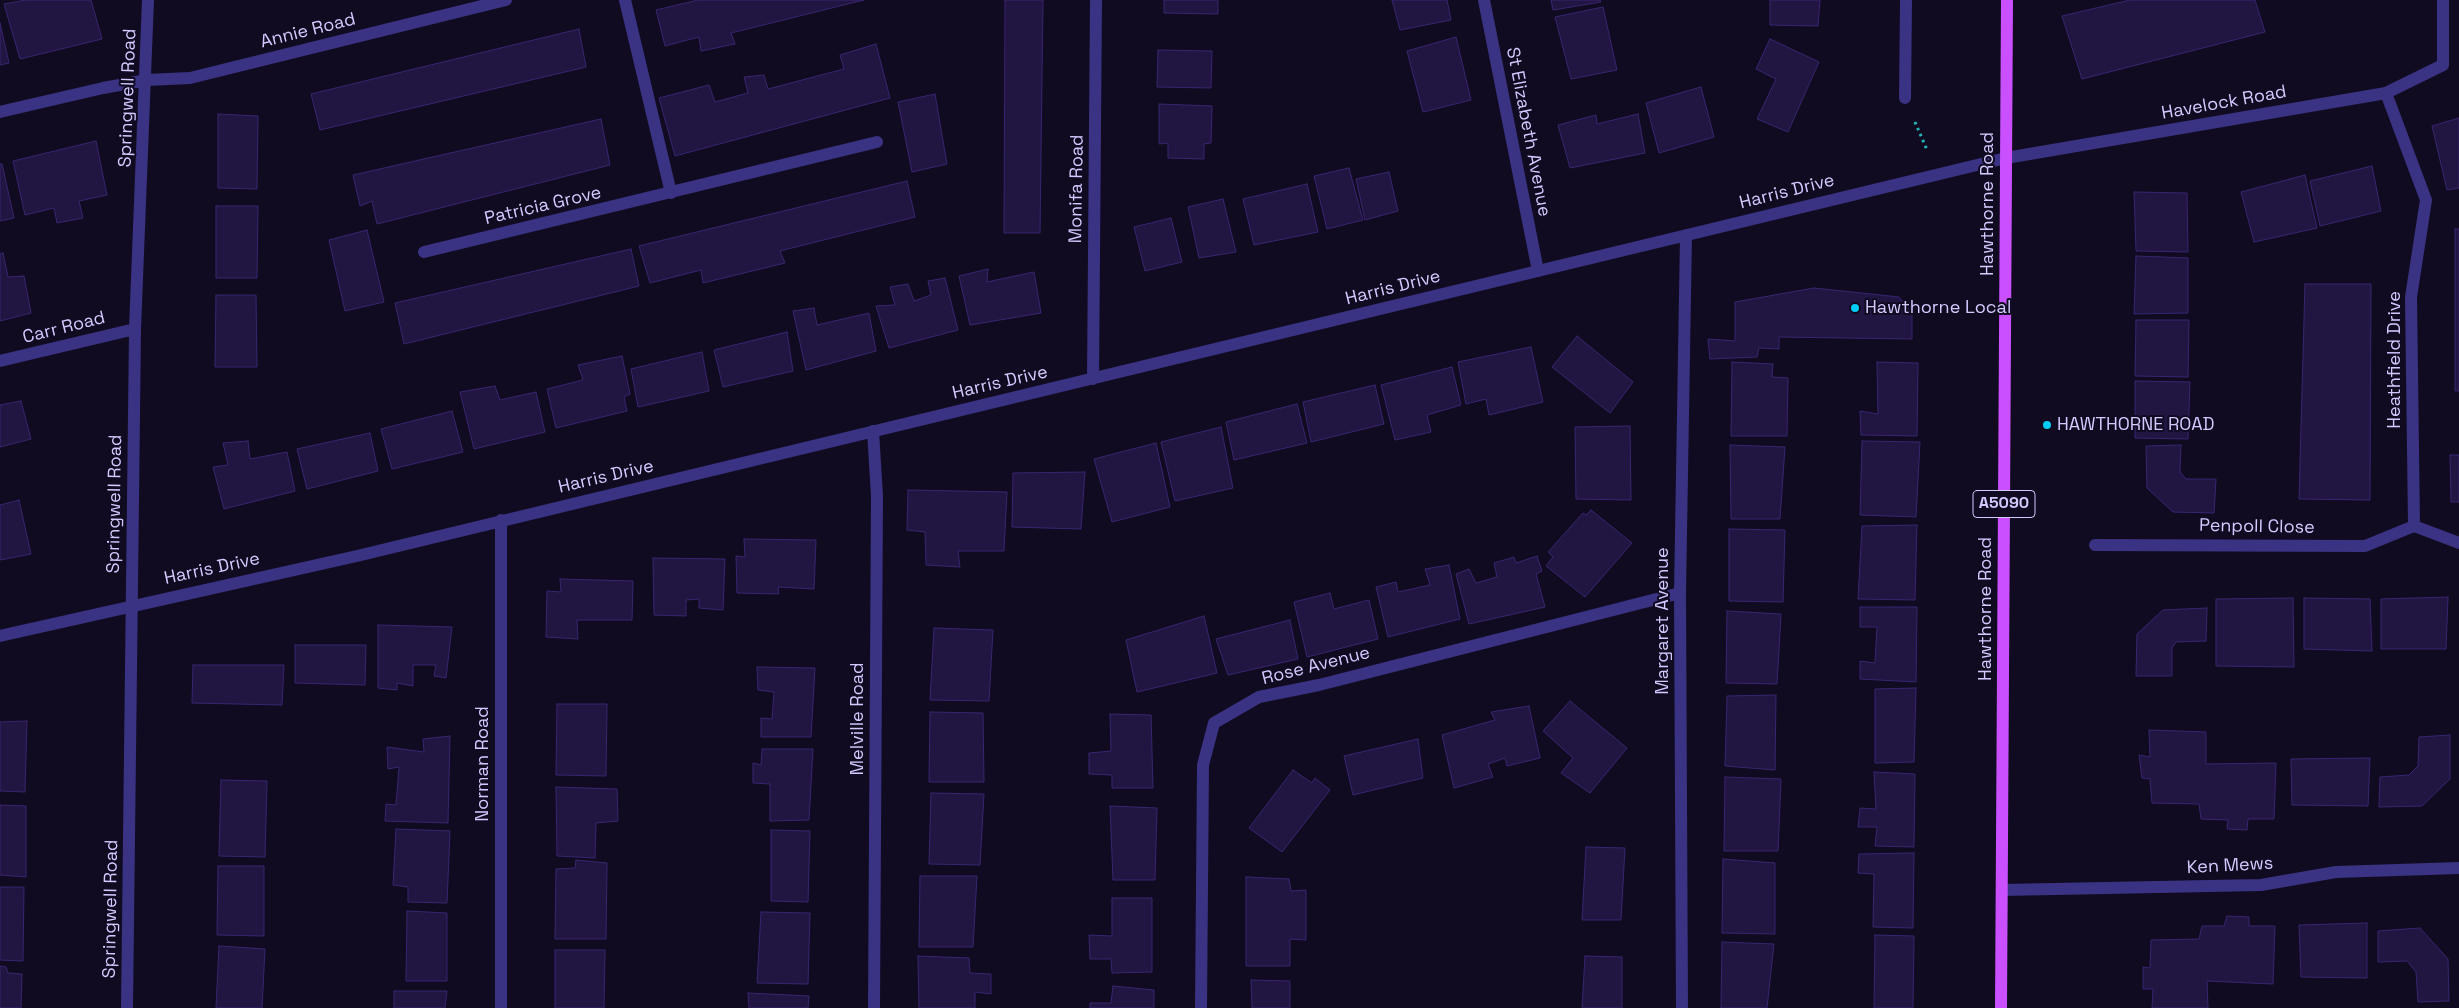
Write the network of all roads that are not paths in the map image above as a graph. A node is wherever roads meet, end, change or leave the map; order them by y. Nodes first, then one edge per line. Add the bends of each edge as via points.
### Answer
1 (148, 0) edge
2 (506, 0) edge
3 (625, 0) edge
4 (1096, 0) edge
5 (1484, 0) edge
6 (1906, 0) edge
7 (2007, 0) edge
8 (2443, 0) edge
9 (147, 80) junction
10 (2386, 94) junction
11 (1905, 98) road end
12 (0, 112) edge
13 (877, 142) dead end
14 (2006, 158) junction
15 (671, 193) junction
16 (1686, 235) junction
17 (424, 252) dead end
18 (1538, 271) junction
19 (135, 329) junction
20 (0, 362) edge
21 (1093, 379) junction
22 (873, 431) junction
23 (501, 520) junction
24 (2414, 526) junction
25 (2459, 543) edge
26 (2095, 545) dead end
27 (1680, 593) junction
28 (132, 604) junction
29 (0, 636) edge
30 (2459, 868) edge
31 (2002, 890) junction
32 (127, 1008) edge
33 (501, 1008) edge
34 (874, 1008) edge
35 (1201, 1008) edge
36 (1682, 1008) edge
37 (2001, 1008) edge

1 - 9 street, Springwell Road
2 - 9 street, Annie Road via 190,78
3 - 15 street
4 - 21 street, Monifa Road
5 - 18 street, St Elizabeth Avenue
6 - 11 street
7 - 14 main road, Hawthorne Road / A5090
8 - 10 street, Havelock Road via 2443,65
9 - 12 street, Annie Road
9 - 19 street, Springwell Road
10 - 14 street, Havelock Road
10 - 24 street, Heathfield Drive via 2426,200 2411,297
13 - 15 street, Patricia Grove
14 - 16 street, Harris Drive
14 - 31 main road, Hawthorne Road / A5090
15 - 17 street, Patricia Grove
16 - 18 street, Harris Drive
16 - 27 street, Margaret Avenue
18 - 21 street, Harris Drive
19 - 20 street, Carr Road
19 - 28 street, Springwell Road
21 - 22 street, Harris Drive
22 - 23 street, Harris Drive
22 - 34 street, Melville Road via 877,496
23 - 28 street, Harris Drive via 357,556
23 - 33 street, Norman Road
24 - 25 street
24 - 26 street, Penpoll Close via 2365,546
27 - 35 street, Rose Avenue via 1259,697 1214,723 1203,765
27 - 36 street, Margaret Avenue
28 - 29 street, Harris Drive
28 - 32 street, Springwell Road
30 - 31 street, Ken Mews via 2336,872 2260,885
31 - 37 main road, Hawthorne Road / A5090

